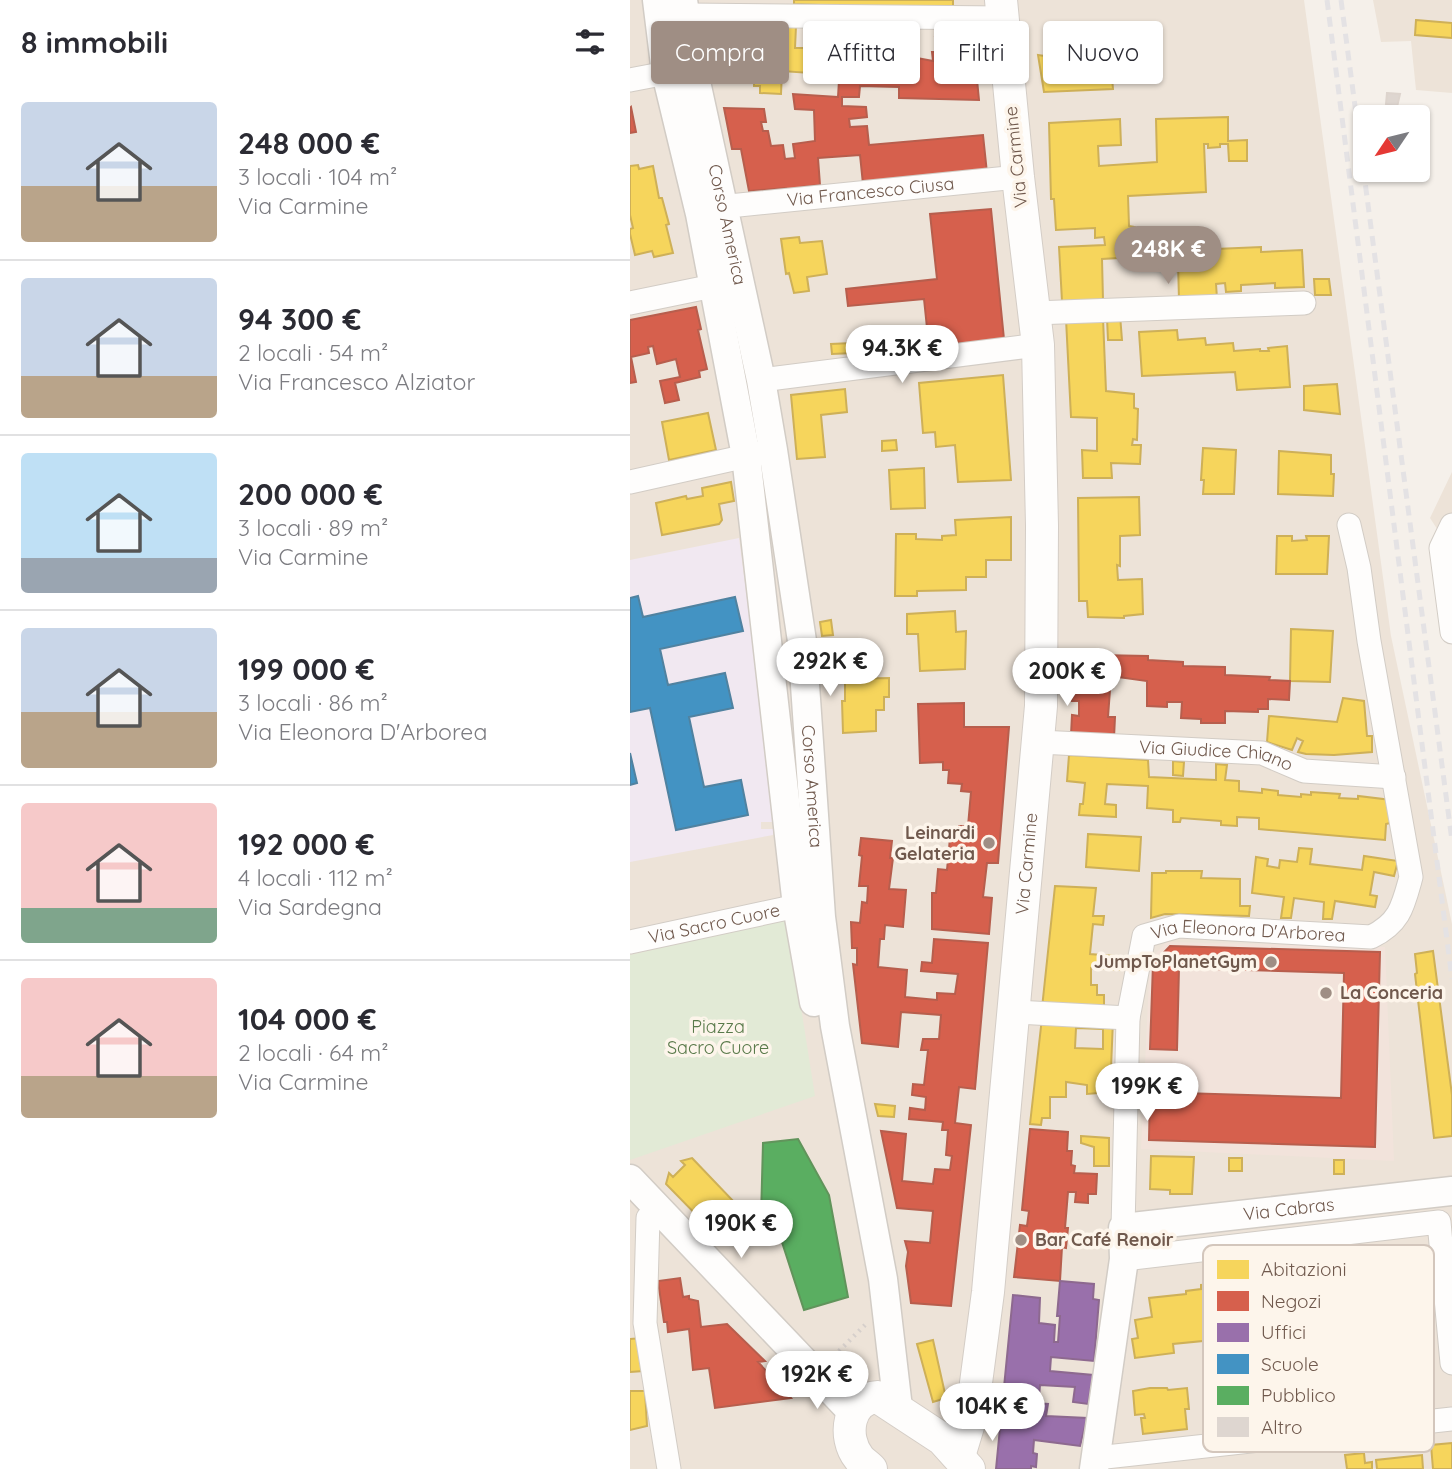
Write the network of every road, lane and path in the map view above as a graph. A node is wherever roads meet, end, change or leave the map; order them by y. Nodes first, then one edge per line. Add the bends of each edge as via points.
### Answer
1 (657, 0) edge
2 (684, 7) edge
3 (1002, 9) edge
4 (660, 21) edge
5 (651, 76) edge
6 (630, 80) edge
7 (669, 84) edge
8 (696, 84) edge
9 (1018, 177) junction
10 (712, 210) junction
11 (713, 286) junction
12 (630, 303) edge
13 (1304, 303) dead end
14 (1034, 313) junction
15 (1038, 345) junction
16 (761, 380) junction
17 (760, 453) junction
18 (630, 482) edge
19 (1349, 525) dead end
20 (1452, 525) edge
21 (1452, 632) edge
22 (1039, 742) junction
23 (1394, 777) junction
24 (797, 905) junction
25 (630, 942) edge
26 (1015, 1012) junction
27 (1128, 1018) junction
28 (630, 1179) edge
29 (1440, 1192) edge
30 (659, 1209) junction
31 (1123, 1228) junction
32 (1243, 1245) edge
33 (1203, 1250) edge
34 (1124, 1259) junction
35 (638, 1324) edge
36 (1452, 1363) edge
37 (873, 1405) junction
38 (1452, 1419) edge
39 (1434, 1421) edge
40 (1203, 1450) edge
41 (957, 1454) edge
42 (1096, 1464) edge
43 (862, 1465) edge
44 (669, 1469) edge

1 - 4 street, Corso America
2 - 3 street
3 - 9 main road, Via Carmine
5 - 6 street
7 - 10 street, Corso America
8 - 10 street, Corso America
9 - 10 street, Via Francesco Ciusa
9 - 14 main road, Via Carmine
10 - 11 street, Corso America
10 - 16 street, Corso America
11 - 12 street
11 - 17 street, Corso America
13 - 14 street
14 - 15 main road, Via Carmine
15 - 16 street
15 - 22 main road, Via Carmine via 1042,526
16 - 17 street, Corso America
17 - 18 street
17 - 24 street, Corso America
17 - 37 street, Corso America via 802,641 821,917 835,1026 883,1279
19 - 23 street, Via Eleonora D'Arborea
20 - 21 street via 1441,548
22 - 23 street, Via Giudice Chiano via 1262,753 1304,771
22 - 26 main road, Via Carmine
23 - 27 street, Via Eleonora D'Arborea via 1411,877 1400,913 1388,928 1371,937 1179,926 1144,936
24 - 25 street, Via Sacro Cuore
24 - 37 street, Corso America via 878,1319 881,1348
26 - 27 street
26 - 41 main road, Via Carmine via 988,1292 972,1413 956,1431
27 - 31 street, Via Eleonora D'Arborea
28 - 30 street
29 - 31 street, Via Cabras
30 - 35 street via 648,1218
30 - 37 street via 816,1375
31 - 34 street, Via Eleonora D'Arborea
32 - 36 street via 1439,1222
33 - 34 street
34 - 42 street, Via Eleonora D'Arborea
35 - 44 street
37 - 41 main road
37 - 43 main road via 849,1422
38 - 39 street
40 - 42 street

